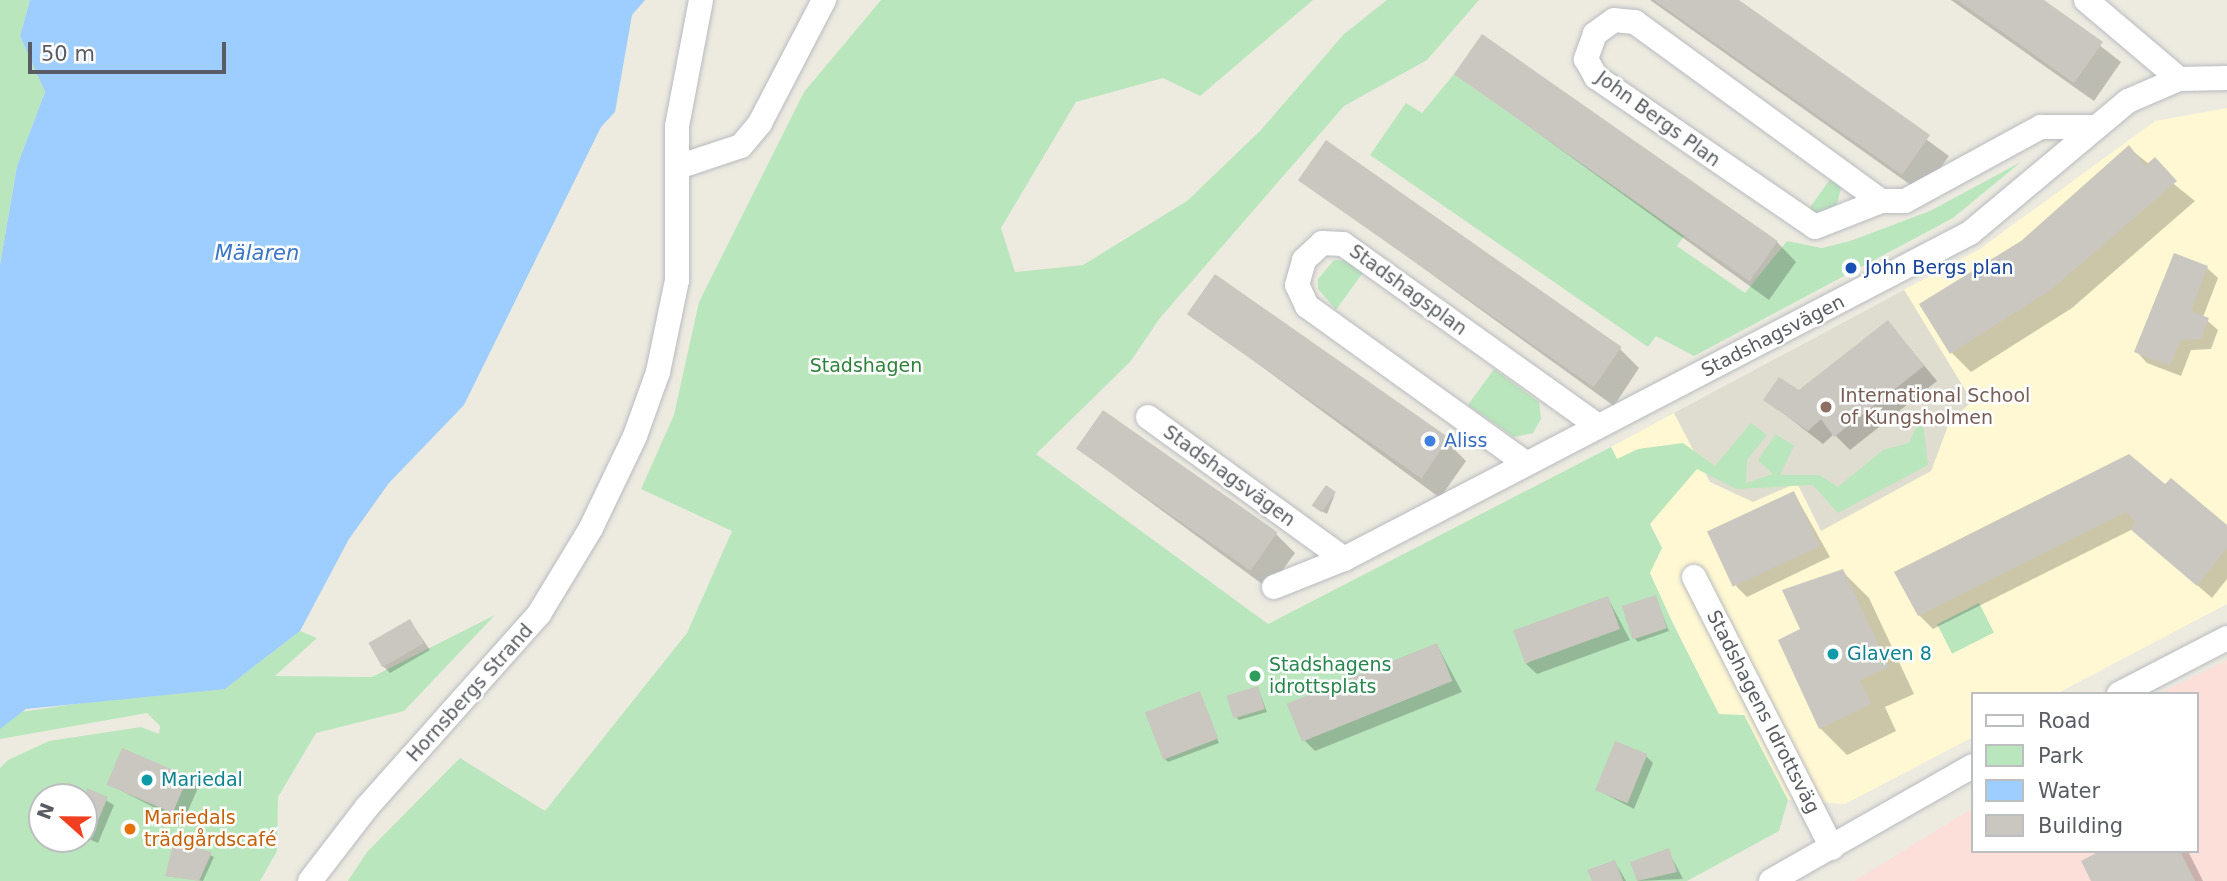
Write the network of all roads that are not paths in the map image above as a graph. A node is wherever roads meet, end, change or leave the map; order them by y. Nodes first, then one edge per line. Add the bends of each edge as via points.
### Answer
1 (701, 0) edge
2 (824, 0) edge
3 (2086, 0) edge
4 (2227, 78) edge
5 (2179, 79) junction
6 (2090, 127) junction
7 (678, 167) junction
8 (1881, 201) junction
9 (1148, 417) dead end
10 (1597, 425) junction
11 (1524, 462) junction
12 (1344, 559) junction
13 (1694, 577) dead end
14 (1274, 587) dead end
15 (2227, 638) edge
16 (2123, 692) edge
17 (1972, 767) edge
18 (1832, 848) junction
19 (310, 881) edge
20 (1771, 881) edge

1 - 7 street, Hornsbergs Strand via 679,106
2 - 7 street via 760,123 741,146
3 - 5 street
4 - 5 street
5 - 6 street, Stadshagsvägen via 2128,101
6 - 8 street, John Bergs Plan via 2041,127 1905,201
6 - 10 street, Stadshagsvägen via 1970,233
7 - 19 street, Hornsbergs Strand via 677,280 667,336 635,436 591,528 506,657 367,807
8 - 8 street, John Bergs Plan via 1635,22 1614,20 1595,34 1586,59 1596,77 1793,217 1815,228
9 - 12 street, Stadshagsvägen
10 - 11 street, Stadshagsvägen
10 - 11 street, Stadshagsplan via 1343,244 1322,243 1304,260 1297,285 1307,306
11 - 12 street, Stadshagsvägen
12 - 14 street, Stadshagsvägen
13 - 18 street, Stadshagens Idrottsväg
15 - 16 street
17 - 18 street
18 - 20 street

